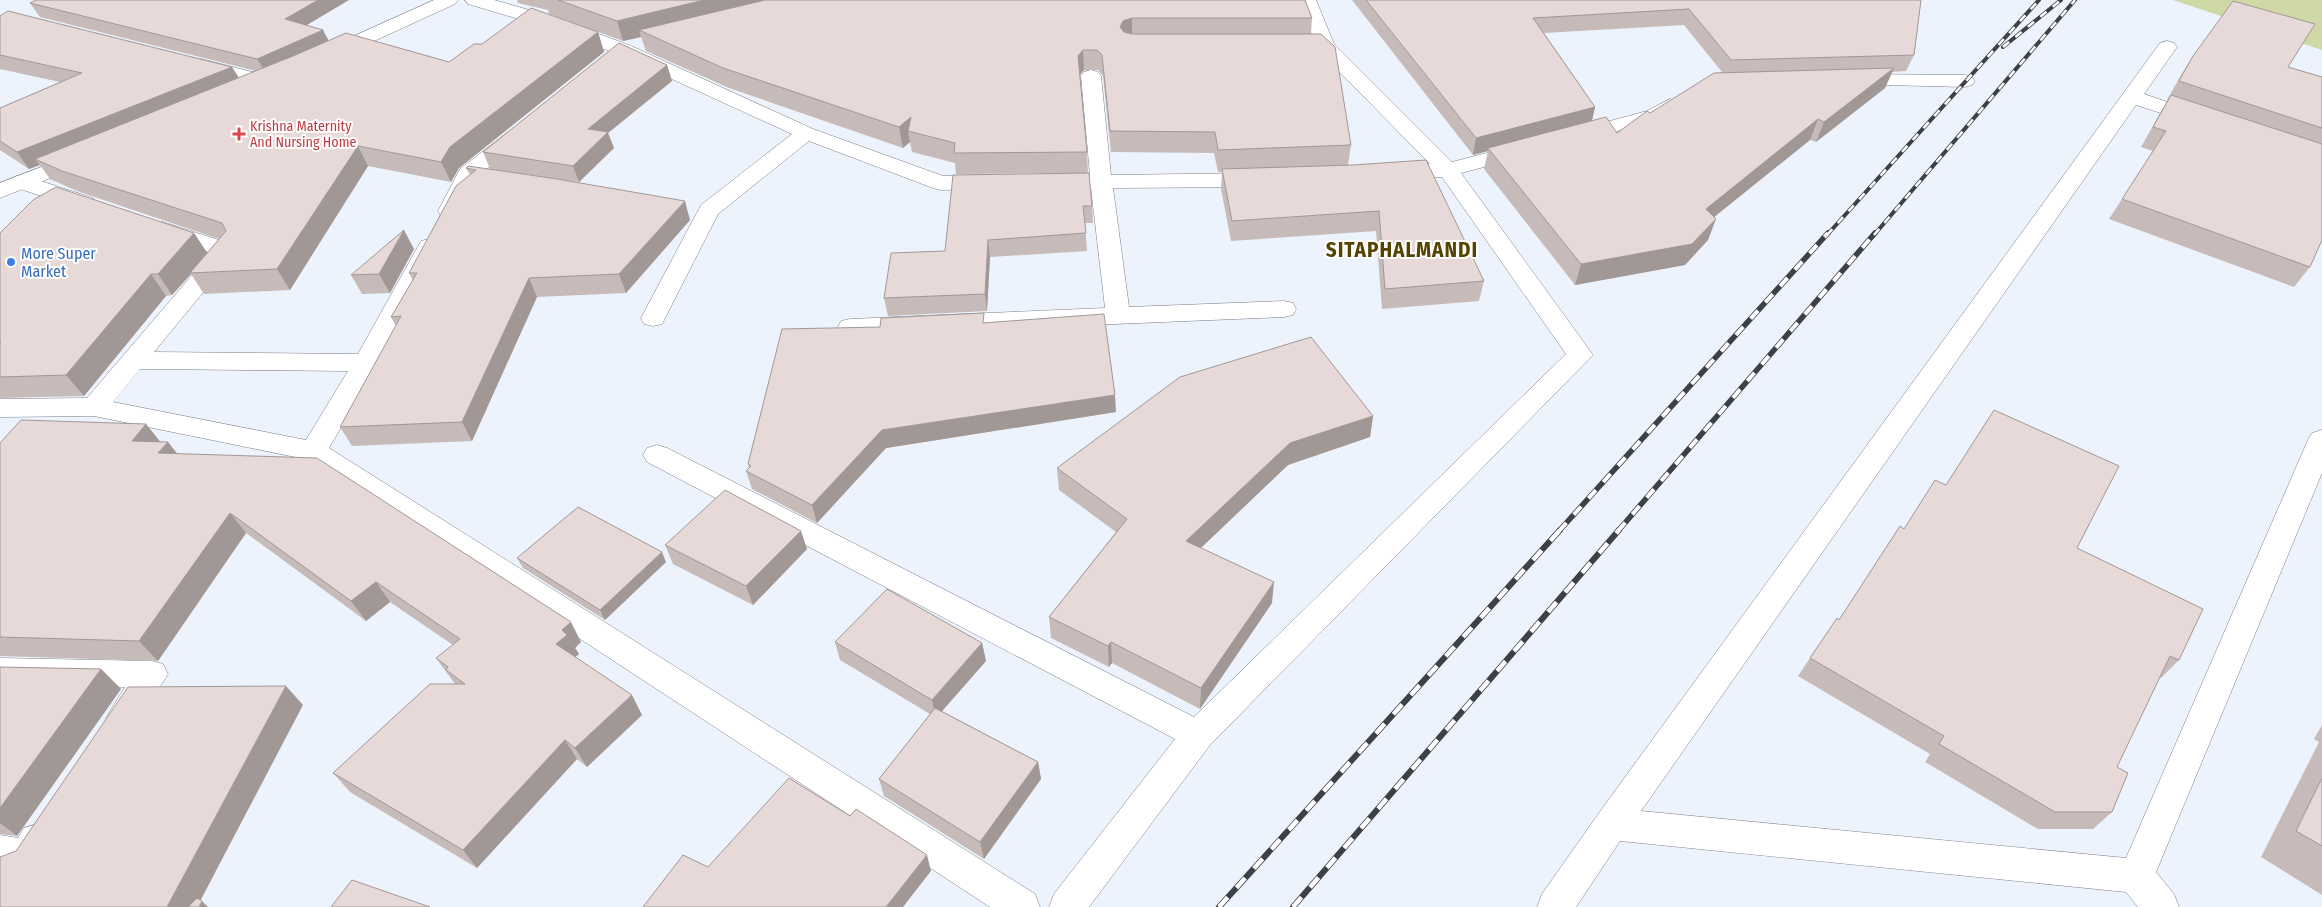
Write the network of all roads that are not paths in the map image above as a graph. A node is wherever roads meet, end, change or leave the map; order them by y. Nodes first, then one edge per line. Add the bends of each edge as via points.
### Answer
1 (449, 0) edge
2 (474, 0) edge
3 (1307, 0) edge
4 (650, 42) edge
5 (2167, 47) dead end
6 (614, 55) junction
7 (188, 62) edge
8 (314, 62) edge
9 (1091, 76) edge
10 (1833, 81) edge
11 (1965, 81) dead end
12 (238, 92) edge
13 (1687, 95) edge
14 (2132, 97) junction
15 (530, 124) edge
16 (2214, 125) edge
17 (806, 133) junction
18 (94, 152) edge
19 (1448, 170) junction
20 (468, 174) junction
21 (1372, 174) edge
22 (497, 178) edge
23 (1276, 179) edge
24 (1100, 181) junction
25 (22, 182) junction
26 (1006, 182) edge
27 (1035, 182) edge
28 (0, 191) edge
29 (106, 210) edge
30 (143, 222) edge
31 (1284, 309) dead end
32 (1118, 315) junction
33 (653, 318) dead end
34 (850, 327) edge
35 (135, 360) junction
36 (366, 363) junction
37 (94, 407) junction
38 (0, 408) edge
39 (2322, 440) edge
40 (313, 451) junction
41 (657, 455) dead end
42 (0, 671) edge
43 (1198, 735) junction
44 (103, 745) edge
45 (54, 816) edge
46 (1611, 824) junction
47 (0, 852) edge
48 (2136, 876) junction
49 (1022, 907) edge
50 (1067, 907) edge
51 (1555, 907) edge
52 (2161, 907) edge

1 - 8 street
2 - 6 street via 528,24
3 - 19 street via 1317,46
4 - 6 street
5 - 14 street
6 - 17 street
7 - 12 street via 272,78
9 - 24 street
10 - 11 street
13 - 19 street via 1654,115
14 - 16 street
14 - 46 street
15 - 20 street
17 - 26 street via 940,183
17 - 33 street via 700,209
18 - 25 street
19 - 21 street
19 - 43 street via 1580,355
20 - 22 street
20 - 36 street
23 - 24 street
24 - 27 street
24 - 32 street
25 - 28 street
25 - 29 street
30 - 35 street via 226,250
31 - 32 street
32 - 34 street
35 - 36 street
35 - 37 street
36 - 40 street
37 - 38 street
37 - 40 street
39 - 48 street
40 - 49 street
41 - 43 street
42 - 44 street via 152,674
43 - 50 street
45 - 47 street via 26,856
46 - 48 street
46 - 51 street
48 - 52 street

